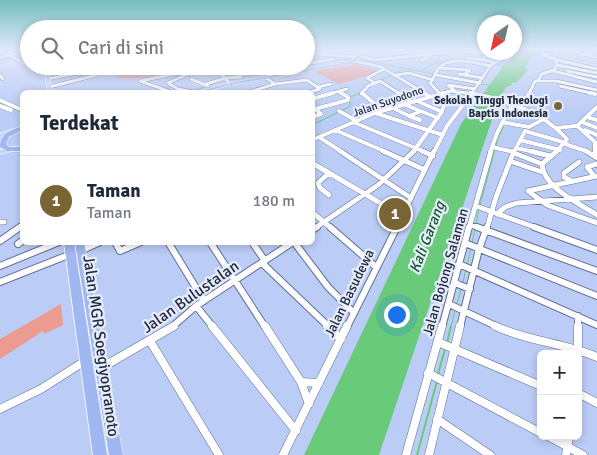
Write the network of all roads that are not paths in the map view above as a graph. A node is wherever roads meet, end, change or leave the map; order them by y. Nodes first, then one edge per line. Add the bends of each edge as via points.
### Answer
1 (381, 70) edge
2 (386, 70) edge
3 (442, 70) edge
4 (467, 70) edge
5 (470, 70) edge
6 (488, 70) edge
7 (548, 70) edge
8 (557, 70) edge
9 (567, 70) edge
10 (580, 70) edge
11 (437, 73) junction
12 (449, 73) dead end
13 (597, 73) edge
14 (395, 74) junction
15 (426, 74) dead end
16 (459, 74) dead end
17 (45, 75) edge
18 (47, 75) edge
19 (67, 75) edge
20 (97, 75) edge
21 (162, 75) edge
22 (183, 75) edge
23 (222, 75) edge
24 (239, 75) edge
25 (275, 75) edge
26 (419, 75) junction
27 (464, 75) junction
28 (541, 75) junction
29 (412, 76) dead end
30 (268, 77) junction
31 (243, 78) junction
32 (483, 78) junction
33 (48, 79) junction
34 (191, 79) dead end
35 (314, 79) dead end
36 (227, 80) junction
37 (309, 80) junction
38 (538, 80) junction
39 (596, 80) edge
40 (431, 81) junction
41 (559, 82) junction
42 (374, 83) junction
43 (480, 83) junction
44 (554, 83) junction
45 (276, 84) junction
46 (284, 84) junction
47 (331, 84) dead end
48 (209, 86) junction
49 (318, 87) junction
50 (291, 88) dead end
51 (590, 88) junction
52 (347, 89) dead end
53 (46, 90) edge
54 (50, 90) edge
55 (165, 90) edge
56 (178, 90) edge
57 (202, 90) edge
58 (256, 90) edge
59 (315, 90) edge
60 (455, 91) junction
61 (339, 92) junction
62 (474, 92) junction
63 (596, 92) edge
64 (440, 93) junction
65 (430, 96) junction
66 (424, 97) junction
67 (315, 98) edge
68 (0, 100) edge
69 (415, 100) junction
70 (594, 100) dead end
71 (410, 101) junction
72 (371, 102) junction
73 (432, 102) dead end
74 (365, 103) dead end
75 (403, 104) junction
76 (519, 105) junction
77 (0, 106) edge
78 (391, 107) junction
79 (597, 107) edge
80 (315, 108) edge
81 (315, 109) edge
82 (382, 110) junction
83 (20, 111) edge
84 (20, 111) edge
85 (339, 111) dead end
86 (420, 112) junction
87 (442, 112) junction
88 (375, 113) junction
89 (315, 116) edge
90 (410, 116) junction
91 (587, 117) junction
92 (438, 118) junction
93 (544, 119) junction
94 (420, 120) dead end
95 (597, 120) edge
96 (357, 121) junction
97 (582, 122) junction
98 (435, 123) junction
99 (504, 123) junction
100 (447, 126) junction
101 (575, 126) dead end
102 (557, 128) junction
103 (597, 128) edge
104 (20, 129) edge
105 (581, 129) junction
106 (335, 130) junction
107 (526, 130) junction
108 (14, 131) junction
109 (429, 131) junction
110 (443, 135) junction
111 (597, 135) edge
112 (0, 136) edge
113 (319, 137) junction
114 (315, 139) edge
115 (520, 140) junction
116 (565, 144) junction
117 (494, 147) junction
118 (20, 149) edge
119 (416, 150) junction
120 (560, 150) junction
121 (515, 151) junction
122 (0, 152) edge
123 (433, 156) junction
124 (550, 156) junction
125 (596, 156) edge
126 (510, 161) junction
127 (579, 162) dead end
128 (406, 163) junction
129 (542, 164) junction
130 (597, 164) edge
131 (315, 166) edge
132 (425, 170) junction
133 (542, 172) junction
134 (329, 173) junction
135 (596, 176) edge
136 (571, 181) junction
137 (385, 182) junction
138 (553, 186) junction
139 (329, 195) dead end
140 (365, 195) junction
141 (597, 197) edge
142 (412, 198) junction
143 (573, 200) junction
144 (540, 202) junction
145 (477, 207) junction
146 (394, 211) junction
147 (405, 211) junction
148 (494, 212) junction
149 (315, 214) edge
150 (597, 215) edge
151 (400, 220) junction
152 (324, 222) junction
153 (597, 223) edge
154 (472, 226) junction
155 (20, 227) edge
156 (315, 228) edge
157 (484, 230) junction
158 (0, 240) edge
159 (52, 245) edge
160 (88, 245) edge
161 (117, 245) edge
162 (134, 245) edge
163 (170, 245) edge
164 (212, 245) edge
165 (254, 245) edge
166 (288, 245) edge
167 (295, 245) edge
168 (472, 246) junction
169 (75, 248) edge
170 (597, 250) edge
171 (263, 262) junction
172 (0, 266) edge
173 (462, 266) junction
174 (376, 267) junction
175 (473, 270) junction
176 (597, 271) edge
177 (236, 280) junction
178 (0, 282) edge
179 (457, 284) junction
180 (469, 289) junction
181 (597, 296) edge
182 (200, 304) junction
183 (451, 305) junction
184 (463, 310) junction
185 (354, 313) junction
186 (578, 316) junction
187 (597, 326) edge
188 (341, 339) junction
189 (150, 341) junction
190 (441, 343) junction
191 (454, 350) junction
192 (574, 350) edge
193 (582, 352) edge
194 (597, 357) edge
195 (86, 361) junction
196 (100, 368) junction
197 (429, 374) junction
198 (302, 382) junction
199 (319, 383) junction
200 (445, 383) junction
201 (537, 384) edge
202 (582, 395) edge
203 (597, 403) edge
204 (309, 404) junction
205 (0, 409) edge
206 (437, 419) junction
207 (296, 431) junction
208 (537, 431) edge
209 (556, 440) edge
210 (567, 446) edge
211 (100, 455) edge
212 (116, 455) edge
213 (219, 455) edge
214 (283, 455) edge
215 (406, 455) edge
216 (429, 455) edge
217 (490, 455) edge
218 (583, 455) edge

1 - 42 street via 368,79
2 - 14 street
3 - 11 street
4 - 11 street
5 - 27 street
6 - 32 street, Jalan Basudewa
7 - 28 street
8 - 41 street via 561,76
9 - 39 street
10 - 13 street
11 - 12 street
11 - 40 street
11 - 43 street
14 - 26 street
14 - 65 street
15 - 26 street
16 - 27 street
17 - 53 main road
18 - 33 main road
19 - 33 street
20 - 54 street
21 - 55 street via 140,81
22 - 56 street via 168,83
23 - 36 street
24 - 31 street
25 - 30 highway
26 - 40 street
27 - 32 street
28 - 38 street, Jalan Bojong Salaman
28 - 44 street
29 - 40 street
30 - 31 highway
30 - 45 street
31 - 36 highway
32 - 43 street, Jalan Basudewa
33 - 54 main road
34 - 48 street
35 - 37 street
36 - 48 highway
37 - 46 street
37 - 49 street
38 - 44 street
38 - 76 street, Jalan Bojong Salaman via 533,82 526,101
39 - 51 street
40 - 64 street via 430,86
41 - 44 street
41 - 51 street
42 - 71 street via 380,81
42 - 72 street via 361,94
43 - 62 street, Jalan Basudewa
44 - 63 street
45 - 46 street
45 - 58 street
46 - 50 street
47 - 49 street
48 - 57 highway
49 - 59 street via 320,89
51 - 63 street
52 - 61 street
60 - 62 street, Jalan Suyodono
60 - 62 street via 448,85
60 - 64 street, Jalan Suyodono
61 - 67 street
61 - 80 street via 348,100
62 - 76 street, Jalan Suyodono
62 - 100 street, Jalan Basudewa
63 - 70 street
64 - 65 street, Jalan Suyodono
64 - 87 street via 445,101
65 - 66 street, Jalan Suyodono
66 - 69 street, Jalan Suyodono
66 - 73 street
68 - 83 street
69 - 71 street, Jalan Suyodono
69 - 87 street
71 - 75 street, Jalan Suyodono
72 - 74 street
72 - 82 street
75 - 78 street, Jalan Suyodono
75 - 86 street
76 - 93 street, Jalan Suyodono
76 - 99 street, Jalan Bojong Salaman via 511,107
77 - 84 street
78 - 82 street, Jalan Suyodono
78 - 90 street
79 - 91 street
81 - 89 street via 321,113
82 - 88 street, Jalan Suyodono
85 - 96 street
86 - 90 street
86 - 92 street
87 - 92 street
88 - 96 street, Jalan Suyodono
88 - 109 street
90 - 94 street
91 - 95 street
91 - 97 street
92 - 98 street
93 - 102 street, Jalan Suyodono
93 - 107 street
96 - 106 street, Jalan Suyodono
96 - 119 street
97 - 103 street
97 - 105 street via 577,126
98 - 100 street
98 - 109 street
99 - 107 street
99 - 117 street, Jalan Bojong Salaman
100 - 110 street, Jalan Basudewa
101 - 102 street
102 - 116 street via 566,137
104 - 108 highway
105 - 111 street
105 - 125 street via 596,144
106 - 113 street, Jalan Suyodono
106 - 128 street
107 - 115 street
107 - 116 street
108 - 112 main road
108 - 118 highway via 4,138 2,144
109 - 110 street
109 - 119 street
110 - 123 street, Jalan Basudewa
113 - 114 street, Jalan Suyodono
113 - 137 street
115 - 120 street
115 - 121 street
116 - 120 street
116 - 125 street
117 - 121 street
117 - 145 street, Jalan Bojong Salaman
118 - 122 main road
119 - 123 street
119 - 128 street
120 - 124 street
121 - 124 street
121 - 126 street
121 - 129 street
123 - 132 street, Jalan Basudewa
124 - 129 street
126 - 133 street
126 - 148 street via 494,201
127 - 136 street via 564,173 564,177
128 - 132 street
128 - 137 street
129 - 133 street
130 - 135 street via 587,167
131 - 134 street
132 - 142 street, Jalan Basudewa
133 - 138 street
134 - 139 street via 318,183
134 - 140 street
135 - 136 street
136 - 138 street
137 - 140 street
137 - 142 street
138 - 143 street
138 - 144 street via 528,190
140 - 146 street
140 - 152 street
141 - 143 street
142 - 147 street, Jalan Basudewa
143 - 144 street
143 - 150 street
144 - 148 street via 512,204
144 - 153 street
145 - 148 street
145 - 154 street, Jalan Bojong Salaman
146 - 147 street
146 - 151 street
147 - 151 street, Jalan Basudewa
148 - 157 street
148 - 170 street
149 - 152 street
151 - 174 street, Jalan Basudewa
152 - 156 street
152 - 174 street
154 - 157 street
154 - 168 street, Jalan Bojong Salaman
155 - 158 street
157 - 168 street
157 - 176 street
159 - 172 street
160 - 169 street
161 - 162 street via 120,251
163 - 182 street
164 - 177 street
165 - 171 street
166 - 171 street, Jalan Bulustalan
167 - 185 street via 328,287
168 - 173 street, Jalan Bojong Salaman
168 - 175 street
168 - 181 street
169 - 178 street
169 - 195 highway, Jalan MGR Soegiyopranoto
169 - 196 highway, Jalan MGR Soegiyopranoto
171 - 177 street, Jalan Bulustalan
171 - 188 street
173 - 175 street
173 - 179 street, Jalan Bojong Salaman
174 - 185 street, Jalan Basudewa
175 - 180 street
175 - 186 street
177 - 182 street, Jalan Bulustalan
177 - 198 street
179 - 180 street
179 - 183 street, Jalan Bojong Salaman
180 - 184 street
182 - 189 street, Jalan Bulustalan
182 - 207 street
183 - 184 street
183 - 190 street, Jalan Bojong Salaman
184 - 191 street
184 - 192 street via 517,335
185 - 188 street, Jalan Basudewa
186 - 187 street
186 - 192 street
188 - 199 street, Jalan Basudewa
189 - 196 street, Jalan Bulustalan
189 - 213 street
190 - 191 street
190 - 197 street, Jalan Bojong Salaman
191 - 200 street
191 - 201 street
193 - 194 street
195 - 205 street via 41,390
195 - 211 highway, Jalan MGR Soegiyopranoto
196 - 212 highway, Jalan MGR Soegiyopranoto
197 - 200 street
197 - 215 street, Jalan Bojong Salaman
198 - 199 street
198 - 204 street
199 - 204 street, Jalan Basudewa
200 - 206 street
200 - 208 street
202 - 203 street
204 - 207 street, Jalan Basudewa
206 - 216 street
206 - 217 street
207 - 214 street, Jalan Basudewa
209 - 210 street
210 - 218 street

